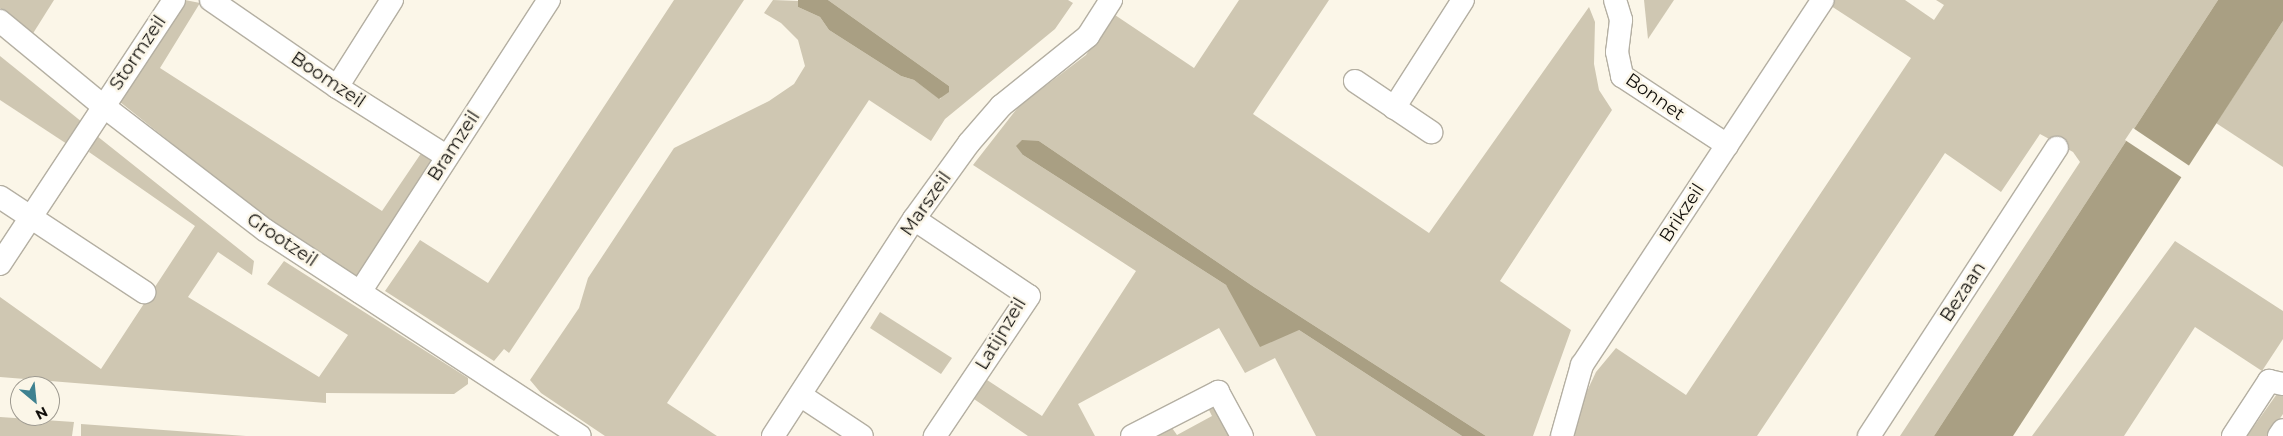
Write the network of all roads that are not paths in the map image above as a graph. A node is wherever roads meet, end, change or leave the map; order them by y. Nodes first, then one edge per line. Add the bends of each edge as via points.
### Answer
1 (174, 0) edge
2 (211, 0) edge
3 (392, 0) edge
4 (549, 0) edge
5 (1111, 0) edge
6 (1464, 0) edge
7 (1616, 0) edge
8 (1823, 0) edge
9 (0, 21) edge
10 (1355, 81) dead end
11 (336, 87) junction
12 (102, 105) junction
13 (1394, 108) junction
14 (1431, 132) dead end
15 (1726, 145) junction
16 (2057, 148) dead end
17 (446, 156) junction
18 (0, 197) edge
19 (32, 218) junction
20 (914, 220) junction
21 (0, 264) edge
22 (144, 292) dead end
23 (360, 292) junction
24 (2283, 384) edge
25 (800, 395) junction
26 (2283, 430) edge
27 (580, 436) edge
28 (773, 436) edge
29 (862, 436) edge
30 (935, 436) edge
31 (1132, 436) edge
32 (1242, 436) edge
33 (1562, 436) edge
34 (1869, 436) edge
35 (2233, 436) edge
36 (2279, 436) edge

1 - 12 street, Stormzeil
2 - 11 street, Boomzeil
3 - 11 street
4 - 17 street, Bramzeil
5 - 20 street, Marszeil via 1088,36 1001,106 969,143
6 - 13 street
7 - 15 street, Bonnet via 1621,20 1617,52 1622,76
8 - 15 street, Brikzeil
9 - 12 street, Grootzeil
10 - 13 street
11 - 17 street, Boomzeil
12 - 19 street, Stormzeil
12 - 23 street, Grootzeil via 265,230
13 - 14 street
15 - 33 street, Brikzeil via 1582,365
16 - 34 street, Bezaan
17 - 23 street, Bramzeil
18 - 19 street
19 - 21 street, Stormzeil
19 - 22 street
20 - 25 street, Marszeil
20 - 30 street, Latijnzeil via 1029,296
23 - 27 street, Grootzeil
24 - 35 street via 2269,381
25 - 28 street, Marszeil
25 - 29 street
26 - 36 street
31 - 32 street via 1218,392

